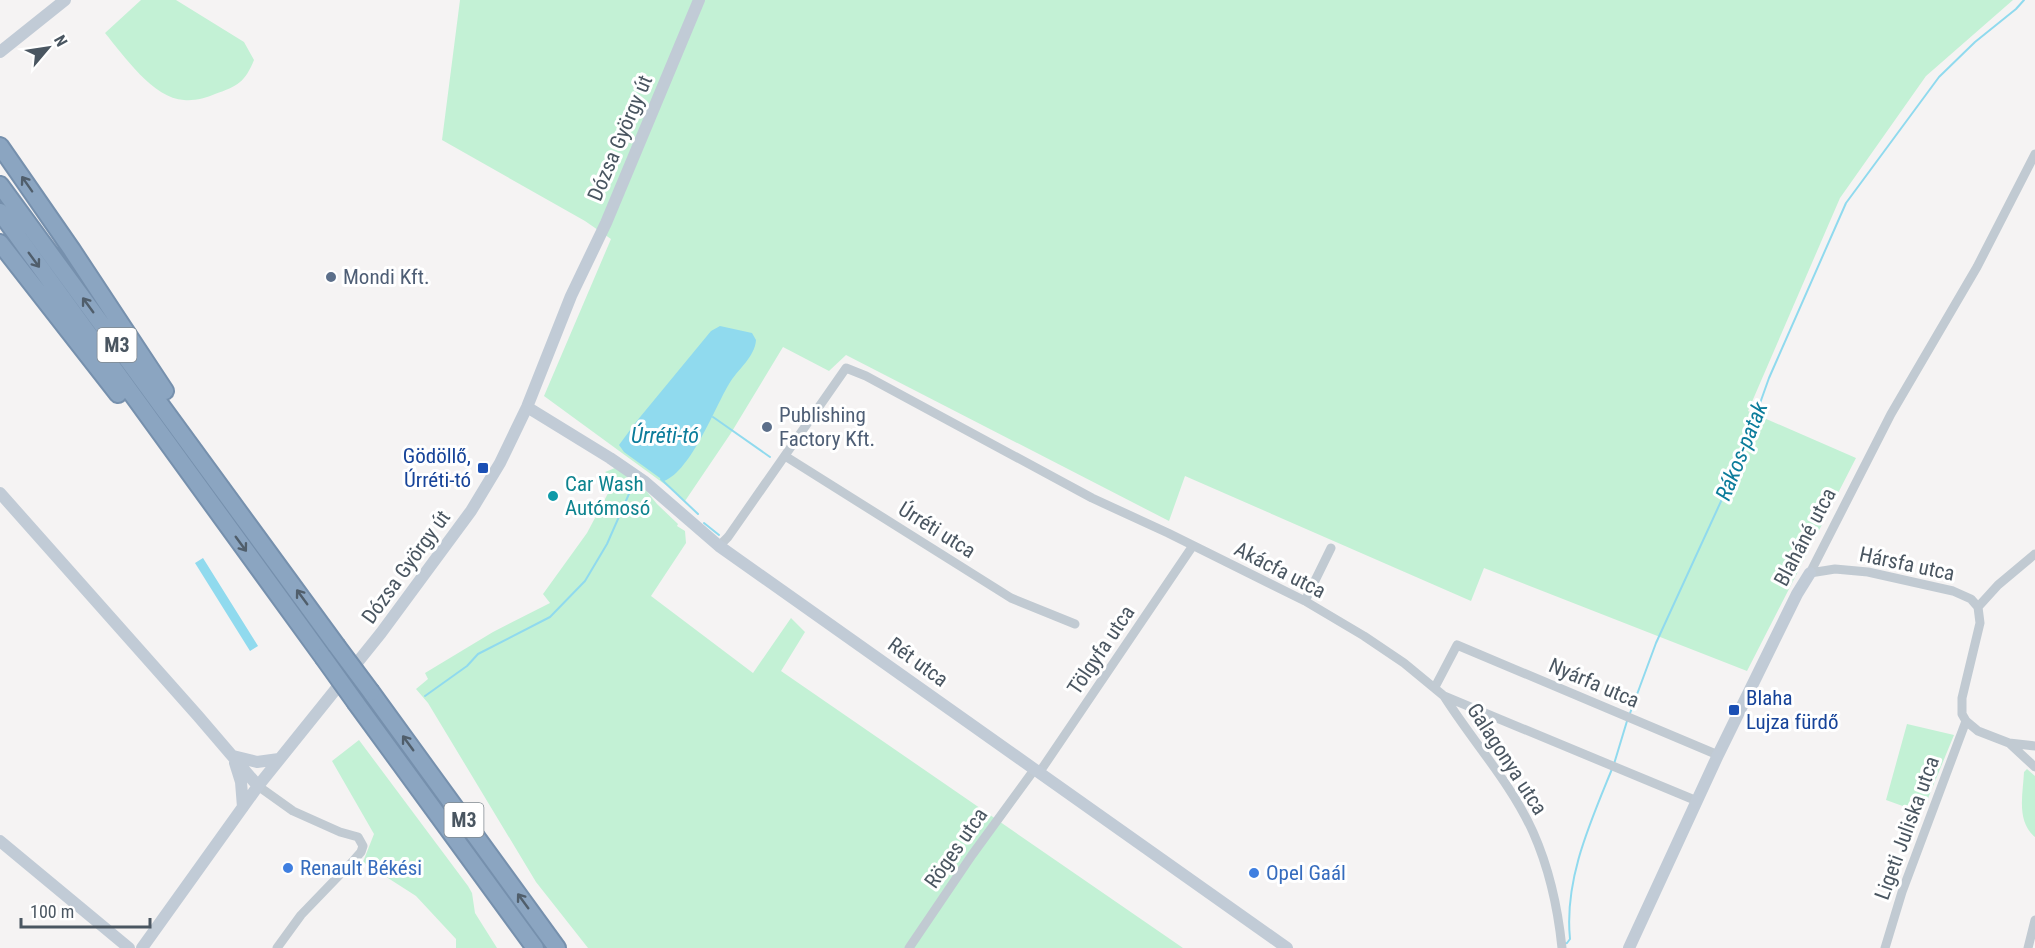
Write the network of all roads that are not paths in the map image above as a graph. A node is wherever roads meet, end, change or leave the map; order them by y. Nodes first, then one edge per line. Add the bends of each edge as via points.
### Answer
1 (59, 0) edge
2 (65, 0) edge
3 (699, 0) edge
4 (48, 13) junction
5 (0, 52) edge
6 (0, 146) edge
7 (2035, 154) edge
8 (0, 185) edge
9 (0, 212) edge
10 (0, 243) edge
11 (526, 407) junction
12 (785, 456) junction
13 (0, 493) edge
14 (207, 496) junction
15 (234, 504) junction
16 (719, 546) junction
17 (1192, 547) junction
18 (1331, 548) dead end
19 (2035, 554) edge
20 (1810, 573) junction
21 (1305, 601) junction
22 (1978, 607) junction
23 (1075, 624) dead end
24 (1435, 687) junction
25 (1444, 696) junction
26 (1966, 721) junction
27 (2009, 743) junction
28 (2035, 746) edge
29 (1718, 755) junction
30 (233, 756) junction
31 (279, 759) junction
32 (2035, 767) edge
33 (1037, 772) junction
34 (258, 786) junction
35 (1697, 801) junction
36 (243, 807) junction
37 (0, 841) edge
38 (2035, 920) edge
39 (1562, 944) edge
40 (129, 948) edge
41 (142, 948) edge
42 (277, 948) edge
43 (535, 948) edge
44 (558, 948) edge
45 (909, 948) edge
46 (1287, 948) edge
47 (1629, 948) edge
48 (1885, 948) edge
49 (2028, 948) edge

1 - 4 street
2 - 4 street
3 - 11 street, Dózsa György út
4 - 5 street
15 -> 6 highway via 188,425
7 - 20 street, Blaháné utca via 1977,267 1891,414
15 -> 8 highway, M3
9 -> 14 highway, M3
10 - 14 highway via 169,458
11 - 16 street, Rét utca via 645,482
11 - 31 street, Dózsa György út via 500,463 471,511 381,633
12 - 16 street
12 - 17 street, Akácfa utca via 846,368
12 - 23 street, Úrréti utca via 1011,598
13 - 30 street
14 -> 43 highway, M3, bridge
44 -> 15 highway, M3, bridge
16 - 33 street, Rét utca
17 - 21 street, Akácfa utca
17 - 33 street, Tölgyfa utca
18 - 21 street
19 - 22 street
20 - 22 street, Hársfa utca via 1835,568 1895,577 1964,595
20 - 29 street, Blaháné utca
21 - 24 street, Akácfa utca via 1364,636
22 - 26 street via 1980,623 1962,698
24 - 25 street, Akácfa utca
24 - 29 street, Nyárfa utca via 1457,645
25 - 35 street, Akácfa utca
25 - 39 street, Galagonya utca via 1532,831 1549,878
26 - 27 street via 1978,731
26 - 48 street, Ligeti Juliska utca
27 - 28 street
27 - 32 street
29 - 35 street, Blaháné utca
30 - 31 street via 257,762
30 - 34 street
30 - 36 street
31 - 34 street, Dózsa György út
33 - 45 street, Röges utca via 972,855
33 - 46 street, Rét utca
34 - 36 street, Dózsa György út
34 - 42 street via 293,811 358,837 363,846
35 - 47 street, Blaháné utca
36 - 41 street, Dózsa György út
37 - 40 street
38 - 49 street

